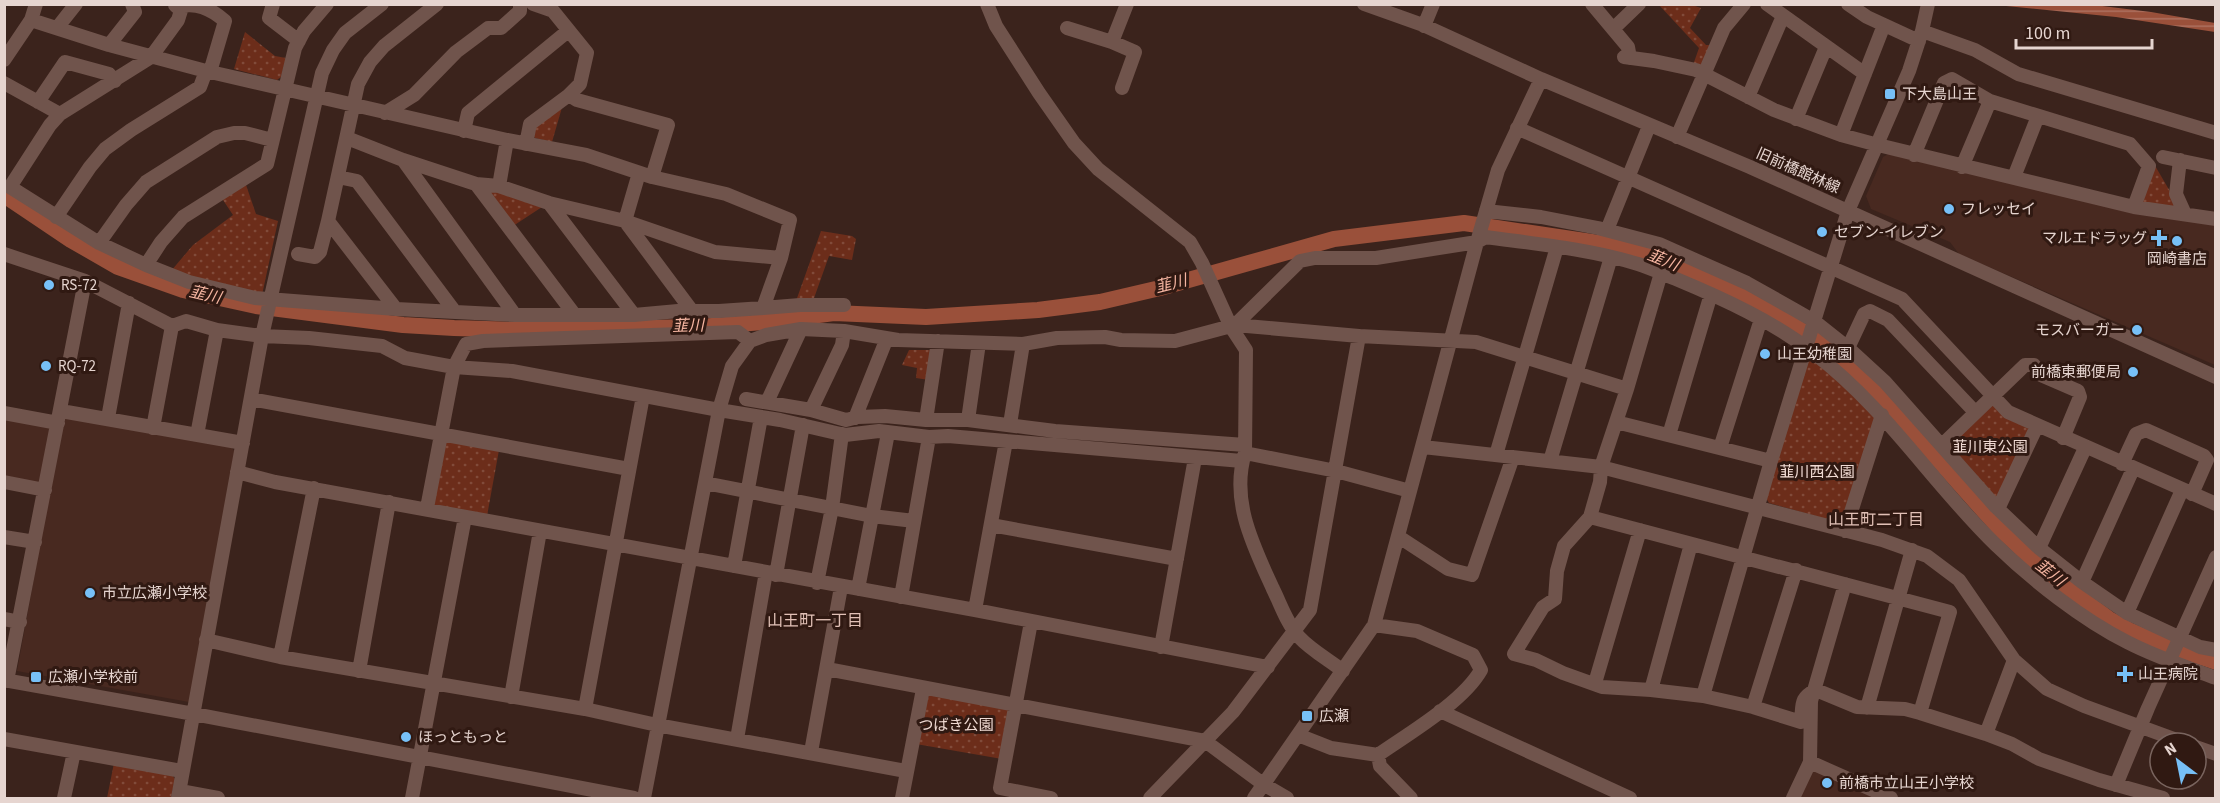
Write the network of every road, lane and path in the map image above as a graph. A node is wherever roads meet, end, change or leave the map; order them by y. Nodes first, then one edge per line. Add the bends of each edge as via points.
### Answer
1 (36, 4) edge
2 (76, 4) edge
3 (132, 4) edge
4 (174, 4) edge
5 (273, 4) edge
6 (327, 4) edge
7 (382, 4) edge
8 (437, 4) edge
9 (520, 4) edge
10 (533, 4) edge
11 (987, 4) edge
12 (1127, 4) edge
13 (1364, 4) edge
14 (1433, 4) edge
15 (1592, 4) edge
16 (1639, 4) edge
17 (1744, 4) edge
18 (1767, 4) edge
19 (1848, 4) edge
20 (1928, 4) edge
21 (183, 5) edge
22 (1783, 16) junction
23 (32, 20) junction
24 (1884, 25) junction
25 (1424, 26) junction
26 (57, 28) junction
27 (1067, 28) dead end
28 (1613, 28) junction
29 (568, 31) junction
30 (1921, 36) junction
31 (299, 41) junction
32 (1112, 42) junction
33 (109, 45) junction
34 (1826, 46) junction
35 (151, 57) junction
36 (4, 60) edge
37 (208, 72) junction
38 (1705, 74) junction
39 (1865, 74) junction
40 (1541, 79) junction
41 (115, 81) junction
42 (4, 83) edge
43 (1122, 87) dead end
44 (284, 88) junction
45 (569, 95) junction
46 (317, 97) junction
47 (1748, 97) junction
48 (1990, 101) junction
49 (38, 102) junction
50 (353, 106) junction
51 (384, 113) junction
52 (60, 114) junction
53 (2038, 116) junction
54 (1796, 119) junction
55 (1649, 126) junction
56 (1517, 128) junction
57 (464, 131) junction
58 (2216, 133) edge
59 (1841, 135) junction
60 (1677, 137) junction
61 (347, 138) junction
62 (272, 140) junction
63 (507, 140) junction
64 (526, 144) junction
65 (1878, 145) junction
66 (1914, 155) junction
67 (2163, 157) dead end
68 (403, 160) junction
69 (2180, 160) junction
70 (1962, 167) junction
71 (2216, 168) edge
72 (645, 175) junction
73 (338, 177) junction
74 (2014, 177) junction
75 (1629, 178) junction
76 (476, 184) junction
77 (499, 186) junction
78 (549, 203) junction
79 (2134, 207) junction
80 (1848, 211) junction
81 (1486, 213) junction
82 (2185, 214) junction
83 (56, 217) junction
84 (2216, 219) edge
85 (328, 221) junction
86 (625, 221) junction
87 (1607, 230) junction
88 (1478, 237) junction
89 (99, 243) junction
90 (1557, 247) junction
91 (4, 254) edge
92 (298, 254) dead end
93 (1611, 257) junction
94 (781, 258) junction
95 (146, 265) junction
96 (1832, 268) junction
97 (1661, 273) junction
98 (84, 281) junction
99 (1711, 294) junction
100 (129, 303) junction
101 (844, 305) dead end
102 (763, 308) junction
103 (396, 309) junction
104 (692, 311) junction
105 (455, 312) junction
106 (574, 314) junction
107 (515, 315) junction
108 (634, 315) junction
109 (1761, 319) junction
110 (172, 326) junction
111 (1234, 326) junction
112 (801, 329) junction
113 (216, 330) junction
114 (264, 331) junction
115 (844, 331) junction
116 (1810, 335) junction
117 (1359, 336) junction
118 (887, 338) junction
119 (1452, 340) junction
120 (750, 341) junction
121 (938, 341) junction
122 (979, 343) junction
123 (1023, 344) junction
124 (1848, 348) junction
125 (1525, 357) junction
126 (454, 367) junction
127 (1577, 374) junction
128 (2216, 377) edge
129 (1627, 389) junction
130 (643, 396) junction
131 (1991, 396) junction
132 (251, 399) junction
133 (746, 399) dead end
134 (767, 402) junction
135 (718, 410) junction
136 (811, 410) junction
137 (1975, 412) junction
138 (4, 413) edge
139 (1882, 415) junction
140 (59, 417) junction
141 (761, 417) junction
142 (108, 418) junction
143 (855, 418) junction
144 (926, 420) junction
145 (968, 420) junction
146 (1616, 422) junction
147 (1010, 424) junction
148 (803, 425) junction
149 (2037, 426) junction
150 (153, 428) junction
151 (888, 433) junction
152 (842, 434) junction
153 (197, 435) junction
154 (442, 435) junction
155 (1670, 435) junction
156 (929, 437) junction
157 (2062, 438) junction
158 (1006, 441) junction
159 (243, 443) junction
160 (1942, 445) junction
161 (1423, 447) junction
162 (1720, 448) junction
163 (2085, 448) junction
164 (1244, 453) junction
165 (1496, 455) junction
166 (1513, 457) junction
167 (1195, 458) junction
168 (1550, 461) junction
169 (1771, 461) junction
170 (2127, 466) junction
171 (1601, 467) junction
172 (629, 469) junction
173 (1336, 471) junction
174 (237, 472) junction
175 (4, 482) edge
176 (705, 483) junction
177 (314, 488) junction
178 (45, 490) junction
179 (748, 491) junction
180 (1410, 491) junction
181 (2187, 492) junction
182 (789, 500) junction
183 (389, 502) junction
184 (2216, 504) edge
185 (427, 508) junction
186 (831, 508) junction
187 (1758, 508) junction
188 (1998, 509) junction
189 (872, 516) junction
190 (465, 517) junction
191 (1590, 517) junction
192 (914, 521) junction
193 (991, 525) junction
194 (1640, 530) junction
195 (540, 531) junction
196 (1845, 531) junction
197 (4, 537) edge
198 (1399, 537) junction
199 (35, 542) junction
200 (615, 544) junction
201 (1691, 544) junction
202 (2039, 548) junction
203 (1912, 550) junction
204 (2216, 557) edge
205 (690, 558) junction
206 (1743, 558) junction
207 (1177, 559) junction
208 (734, 566) junction
209 (1796, 570) junction
210 (771, 573) junction
211 (2082, 582) junction
212 (817, 583) junction
213 (1845, 584) junction
214 (841, 587) junction
215 (858, 589) junction
216 (901, 597) junction
217 (1898, 598) junction
218 (975, 610) junction
219 (2127, 614) junction
220 (4, 619) edge
221 (20, 622) junction
222 (1031, 622) junction
223 (1374, 625) junction
224 (1295, 631) junction
225 (2179, 638) junction
226 (206, 640) junction
227 (1161, 647) junction
228 (2216, 651) edge
229 (280, 657) junction
230 (2169, 659) junction
231 (2014, 660) junction
232 (1268, 667) junction
233 (827, 669) junction
234 (358, 671) junction
235 (1343, 671) junction
236 (2216, 678) edge
237 (6, 681) edge
238 (433, 684) junction
239 (1595, 684) junction
240 (923, 689) junction
241 (1651, 690) junction
242 (1816, 690) junction
243 (1703, 696) junction
244 (511, 697) junction
245 (1017, 706) junction
246 (1753, 707) junction
247 (1867, 708) junction
248 (585, 710) junction
249 (1440, 711) junction
250 (1920, 713) junction
251 (194, 714) junction
252 (657, 725) junction
253 (2140, 727) junction
254 (2151, 731) edge
255 (1986, 734) junction
256 (1298, 735) junction
257 (4, 739) edge
258 (736, 739) junction
259 (1204, 741) junction
260 (74, 752) junction
261 (811, 752) junction
262 (1377, 755) junction
263 (419, 758) junction
264 (1810, 762) junction
265 (182, 771) junction
266 (906, 771) junction
267 (1263, 784) junction
268 (2116, 785) junction
269 (179, 795) edge
270 (64, 798) edge
271 (218, 798) edge
272 (412, 798) edge
273 (634, 798) edge
274 (644, 798) edge
275 (902, 798) edge
276 (1051, 798) edge
277 (1150, 798) edge
278 (1254, 798) edge
279 (1287, 798) edge
280 (1411, 798) edge
281 (1630, 798) edge
282 (1793, 798) edge
283 (1891, 798) edge
284 (2163, 798) edge

1 - 23 street
2 - 26 street
3 - 33 street via 135,12
4 - 21 street
5 - 31 street via 269,18
6 - 31 street
7 - 46 street via 345,33 333,50 322,73
8 - 50 street via 370,62 358,84
9 - 51 street via 520,11 501,28 488,28 456,52 414,95
10 - 29 street via 553,11
11 - 111 street via 996,26 1074,143 1098,169 1190,242
12 - 32 street
13 - 25 street, 旧前橋館林線
14 - 25 street
15 - 28 street
16 - 28 street
17 - 38 street via 1724,28
18 - 22 street
19 - 24 street
20 - 30 street
21 - 35 street via 178,20
21 - 37 street via 212,10 225,21
22 - 34 street
22 - 47 street
23 - 26 street
23 - 36 street
24 - 30 street
24 - 39 street
25 - 40 street, 旧前橋館林線
26 - 33 street
27 - 32 street
28 - 38 street via 1628,46 1627,57
29 - 45 street via 587,53 580,84
29 - 57 street via 468,113
30 - 58 street via 1975,50 2018,74
30 - 65 street
31 - 44 street
32 - 43 street via 1136,52
33 - 35 street
34 - 39 street
34 - 54 street
35 - 37 street
35 - 41 street
37 - 44 street
37 - 83 street via 200,87 105,149
38 - 47 street
38 - 60 street
39 - 59 street
40 - 55 street, 旧前橋館林線
40 - 56 street
41 - 49 street via 109,74 65,62
41 - 52 street
42 - 49 street
44 - 46 street
44 - 62 street
45 - 64 street via 530,124
45 - 72 street via 668,125
46 - 50 street
46 - 114 street
47 - 54 street
48 - 53 street
48 - 66 street via 1952,79 1944,83
48 - 70 street
49 - 52 street
50 - 51 street
50 - 61 street
51 - 57 street
52 - 83 street via 10,187
53 - 74 street
53 - 79 street via 2130,144 2148,166
54 - 59 street
55 - 60 street, 旧前橋館林線
55 - 75 street
56 - 75 street
56 - 81 street via 1498,170
57 - 63 street
59 - 65 street
60 - 80 street, 旧前橋館林線
61 - 68 street
61 - 73 street
62 - 89 street via 245,133 217,137 146,182
62 - 95 street via 267,164 183,217
63 - 64 street
63 - 77 street
64 - 72 street via 586,155
65 - 66 street
65 - 80 street
66 - 70 street
67 - 69 street
68 - 76 street
68 - 107 street
69 - 71 street
69 - 82 street via 2176,195
70 - 74 street
72 - 86 street
72 - 94 street via 726,194 790,220
73 - 85 street
73 - 105 street via 357,181
74 - 79 street
75 - 87 street
75 - 96 street
76 - 77 street
76 - 106 street
77 - 78 street
78 - 86 street
78 - 108 street
79 - 82 street
80 - 96 street
80 - 128 street, 旧前橋館林線
81 - 87 street via 1541,217
81 - 88 street
82 - 84 street
83 - 89 street
85 - 92 street via 320,252 315,257
85 - 103 street
86 - 94 street via 715,252
86 - 104 street
87 - 116 street via 1659,244 1747,283
88 - 90 street
88 - 111 street via 1376,258 1300,261
88 - 119 street
89 - 95 street
90 - 93 street
90 - 125 street
91 - 98 street
93 - 97 street
93 - 127 street
94 - 102 street
95 - 103 street via 189,282 255,298
96 - 116 street
96 - 131 street via 1902,299
97 - 99 street
97 - 129 street
98 - 100 street
98 - 140 street
99 - 109 street
99 - 155 street
100 - 110 street
100 - 142 street
101 - 102 street
102 - 104 street
103 - 105 street
104 - 108 street
105 - 107 street
106 - 107 street
106 - 108 street
109 - 116 street
109 - 162 street
110 - 113 street via 186,321
110 - 150 street
111 - 117 street
111 - 123 street via 1174,341 1096,337
111 - 164 street via 1246,350
112 - 115 street
112 - 120 street
112 - 134 street
113 - 114 street
113 - 153 street
114 - 126 street via 382,346 405,358
114 - 132 street
115 - 118 street
115 - 136 street via 842,345
116 - 124 street
116 - 139 street
116 - 169 street
117 - 119 street
117 - 173 street
118 - 121 street
118 - 143 street
119 - 125 street via 1476,342
119 - 161 street
120 - 126 street via 738,332 483,341 466,344
120 - 135 street via 732,366
121 - 122 street
121 - 144 street
122 - 123 street
122 - 145 street
123 - 147 street
124 - 137 street via 1864,314 1870,311 1888,320
124 - 160 street
125 - 127 street
125 - 165 street
126 - 130 street via 512,371
126 - 154 street
127 - 129 street
127 - 168 street
129 - 146 street
130 - 135 street
130 - 172 street
131 - 137 street
131 - 149 street via 2008,412
131 - 157 street via 2025,365 2034,365 2041,375 2078,391 2080,397
132 - 154 street
132 - 159 street
133 - 134 street
134 - 136 street
135 - 141 street
135 - 176 street
136 - 143 street via 846,420
137 - 160 street
138 - 140 street
139 - 196 street
139 - 230 street via 2004,552 2080,614 2126,642
140 - 142 street
140 - 178 street
141 - 148 street
141 - 179 street
142 - 150 street
143 - 144 street
144 - 145 street
145 - 147 street
146 - 155 street
146 - 171 street
147 - 164 street
148 - 152 street
148 - 182 street
149 - 157 street
149 - 188 street
150 - 153 street
151 - 152 street
151 - 156 street
151 - 189 street
152 - 186 street
153 - 159 street
154 - 172 street
154 - 185 street
155 - 162 street
156 - 158 street
156 - 192 street
157 - 163 street
158 - 167 street
158 - 193 street
159 - 174 street
160 - 188 street
161 - 165 street
161 - 180 street
162 - 169 street
163 - 170 street
163 - 202 street
164 - 167 street
164 - 173 street
164 - 224 street via 1241,496 1245,524
165 - 166 street
166 - 168 street
166 - 198 street via 1472,575 1448,569
167 - 207 street
168 - 171 street
169 - 187 street
170 - 181 street
170 - 181 street via 2136,434 2146,430 2205,456 2207,460
170 - 211 street
171 - 187 street
171 - 191 street
172 - 200 street
173 - 180 street
173 - 224 street via 1310,610
174 - 177 street
174 - 226 street
175 - 178 street
176 - 179 street
176 - 205 street
177 - 183 street
177 - 229 street
178 - 199 street
179 - 182 street
179 - 208 street
180 - 198 street
181 - 184 street
181 - 219 street
182 - 186 street
182 - 210 street
183 - 185 street
183 - 234 street
185 - 190 street
186 - 189 street
186 - 212 street
187 - 196 street
187 - 206 street
188 - 202 street
189 - 192 street
189 - 215 street
190 - 195 street
190 - 238 street
191 - 194 street
191 - 239 street via 1564,546 1555,599 1543,607 1514,654
192 - 216 street
193 - 207 street
193 - 218 street
194 - 201 street
194 - 239 street
195 - 200 street
195 - 244 street
196 - 203 street
197 - 199 street
198 - 223 street
199 - 221 street
200 - 205 street
200 - 248 street
201 - 206 street
201 - 241 street
202 - 211 street
203 - 217 street
203 - 231 street via 1959,580
204 - 225 street
205 - 208 street
205 - 252 street
206 - 209 street
206 - 243 street
207 - 227 street
208 - 210 street
209 - 213 street
209 - 246 street
210 - 212 street
210 - 258 street
211 - 219 street
212 - 214 street
213 - 217 street
213 - 242 street
214 - 215 street
214 - 233 street
215 - 216 street
216 - 218 street
217 - 247 street
217 - 250 street via 1950,612
218 - 222 street
219 - 225 street
220 - 221 street
221 - 237 street
222 - 227 street
222 - 245 street
223 - 235 street
223 - 249 street via 1417,631 1473,655 1481,670
224 - 232 street
224 - 235 street
225 - 228 street
225 - 230 street
226 - 229 street
226 - 251 street
227 - 232 street
229 - 234 street
230 - 236 street
230 - 253 street
231 - 253 street via 2047,689
231 - 255 street
232 - 259 street
233 - 240 street
233 - 261 street
234 - 238 street
235 - 256 street
237 - 251 street
238 - 244 street
238 - 263 street
239 - 241 street
240 - 245 street
240 - 266 street
241 - 243 street
242 - 246 street via 1803,699 1801,722
242 - 247 street
242 - 264 street via 1811,701
243 - 246 street
244 - 248 street
245 - 259 street
245 - 276 street via 1000,788
247 - 250 street
248 - 252 street
249 - 262 street
249 - 281 street
250 - 255 street
251 - 263 street
251 - 265 street
252 - 258 street
252 - 274 street
253 - 254 street
253 - 268 street
255 - 268 street via 2039,759
256 - 262 street via 1331,748
256 - 267 street
257 - 260 street
258 - 261 street
259 - 267 street
259 - 277 street
260 - 265 street
260 - 270 street
261 - 266 street
262 - 280 street via 1380,766
263 - 272 street
263 - 273 street
264 - 282 street
264 - 283 street
265 - 269 street
266 - 275 street
267 - 278 street
267 - 279 street
268 - 284 street
269 - 271 street

